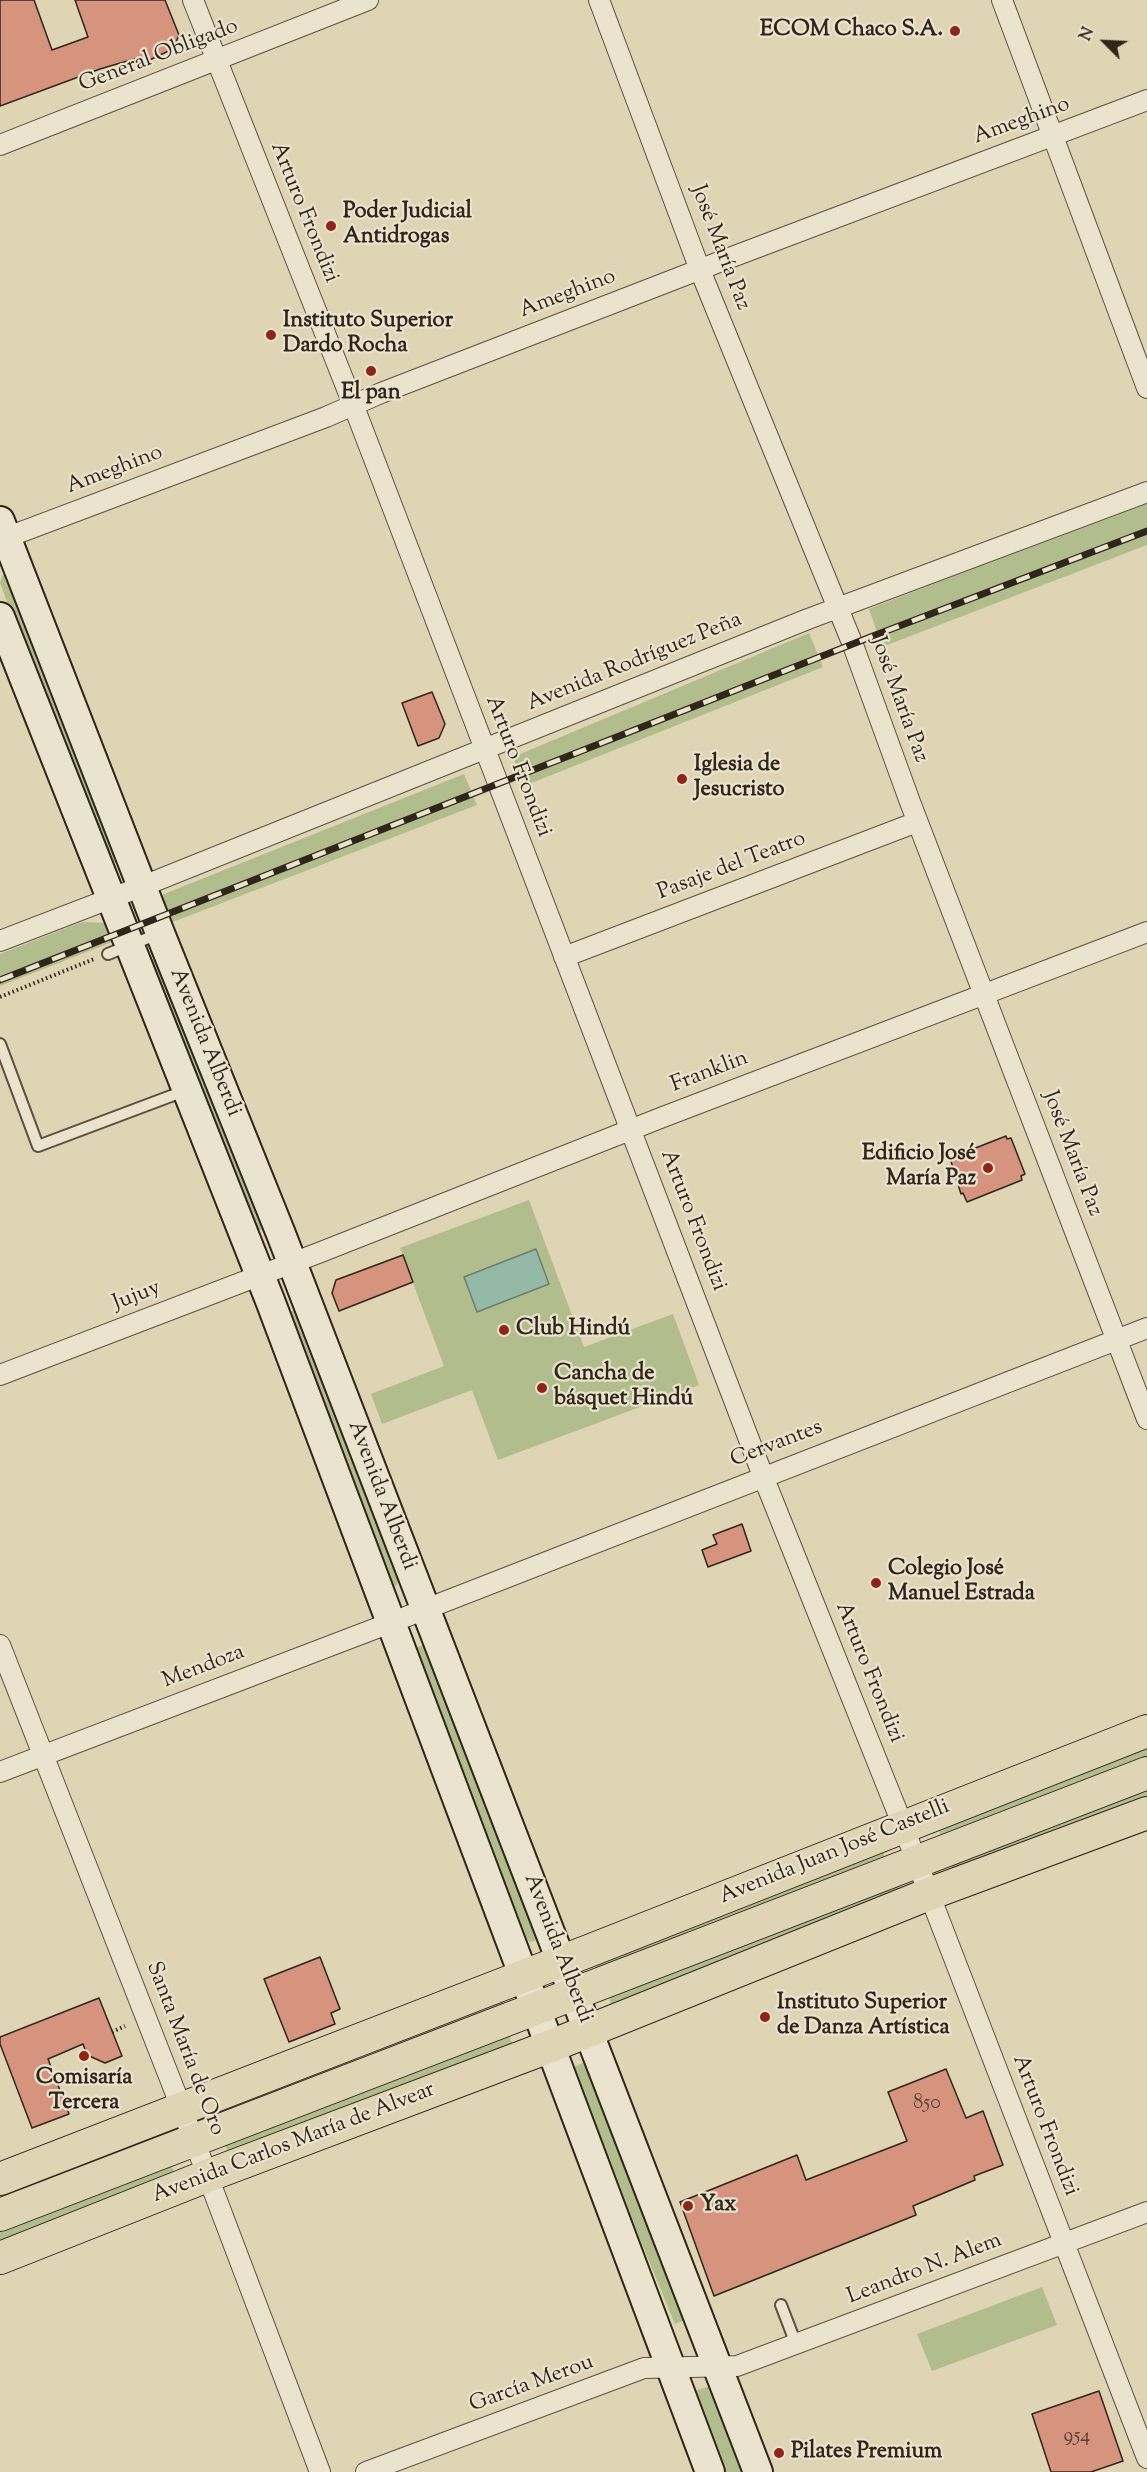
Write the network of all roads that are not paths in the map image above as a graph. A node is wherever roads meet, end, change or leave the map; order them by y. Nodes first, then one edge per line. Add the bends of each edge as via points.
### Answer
1 (192, 0) edge
2 (369, 0) edge
3 (599, 0) edge
4 (1002, 0) edge
5 (216, 60) junction
6 (1147, 100) edge
7 (1054, 135) junction
8 (0, 145) edge
9 (700, 270) junction
10 (1147, 388) edge
11 (353, 404) junction
12 (1147, 492) edge
13 (2, 532) edge
14 (837, 608) junction
15 (0, 617) edge
16 (483, 750) junction
17 (917, 822) junction
18 (143, 886) junction
19 (112, 898) junction
20 (1147, 932) edge
21 (160, 933) junction
22 (0, 941) edge
23 (119, 949) junction
24 (564, 957) junction
25 (983, 994) junction
26 (0, 1044) edge
27 (187, 1090) junction
28 (632, 1129) junction
29 (292, 1264) junction
30 (261, 1276) junction
31 (1147, 1328) edge
32 (1117, 1339) junction
33 (0, 1375) edge
34 (1147, 1419) edge
35 (763, 1476) junction
36 (425, 1609) junction
37 (390, 1623) junction
38 (0, 1645) edge
39 (1147, 1731) edge
40 (44, 1755) junction
41 (0, 1772) edge
42 (1147, 1773) edge
43 (1147, 1814) edge
44 (903, 1826) junction
45 (916, 1861) junction
46 (929, 1894) junction
47 (562, 1961) junction
48 (523, 1977) junction
49 (574, 1994) junction
50 (535, 2008) junction
51 (588, 2030) junction
52 (551, 2046) junction
53 (181, 2108) junction
54 (194, 2140) junction
55 (207, 2176) junction
56 (0, 2180) edge
57 (1147, 2212) edge
58 (0, 2215) edge
59 (1064, 2243) junction
60 (0, 2258) edge
61 (781, 2305) dead end
62 (795, 2344) junction
63 (718, 2366) junction
64 (670, 2367) junction
65 (1147, 2458) edge
66 (320, 2472) edge
67 (366, 2472) edge
68 (710, 2472) edge
69 (758, 2472) edge

1 - 5 street, Arturo Frondizi
2 - 5 street, General Obligado
3 - 9 street, José María Paz
4 - 7 street
5 - 8 street, General Obligado
5 - 11 street, Arturo Frondizi
6 - 7 street, Ameghino
7 - 9 street, Ameghino
7 - 10 street
9 - 11 street, Ameghino
9 - 14 street, José María Paz
11 - 13 street, Ameghino
11 - 16 street, Arturo Frondizi
12 - 14 street, Avenida Rodríguez Peña
13 - 18 main road, Avenida Alberdi
14 - 16 street, Avenida Rodríguez Peña
14 - 17 street, José María Paz
15 - 19 main road, Avenida Alberdi
16 - 18 street, Avenida Rodríguez Peña
16 - 24 street, Arturo Frondizi
17 - 24 street, Pasaje del Teatro
17 - 25 street, José María Paz
18 - 19 street, Avenida Rodríguez Peña
18 - 21 main road, Avenida Alberdi
19 - 22 street, Avenida Rodríguez Peña
19 - 23 main road, Avenida Alberdi
20 - 25 street, Franklin
21 - 23 lane
21 - 29 main road, Avenida Alberdi
23 - 27 main road, Avenida Alberdi
24 - 28 street, Arturo Frondizi
25 - 28 street, Franklin
25 - 32 street, José María Paz
26 - 27 lane via 38,1146
27 - 30 main road, Avenida Alberdi
28 - 29 street, Franklin
28 - 35 street, Arturo Frondizi
29 - 30 street, Jujuy
29 - 36 main road, Avenida Alberdi
30 - 33 street, Jujuy
30 - 37 main road, Avenida Alberdi
31 - 32 street, Cervantes
32 - 34 street, José María Paz
32 - 35 street, Cervantes
35 - 36 street, Cervantes
35 - 44 street, Arturo Frondizi
36 - 37 street, Mendoza
36 - 47 main road, Avenida Alberdi
37 - 40 street, Mendoza
37 - 48 main road, Avenida Alberdi
38 - 40 street, Santa María de Oro
39 - 44 main road, Avenida Juan José Castelli
40 - 41 street, Mendoza
40 - 53 street, Santa María de Oro
42 - 45 main road, Avenida Juan José Castelli
43 - 46 main road
44 - 45 street, Arturo Frondizi
44 - 47 main road, Avenida Juan José Castelli
45 - 46 street, Arturo Frondizi
45 - 49 main road, Avenida Juan José Castelli
46 - 51 main road
46 - 59 street, Arturo Frondizi
47 - 48 main road, Avenida Juan José Castelli
47 - 49 main road, Avenida Alberdi
48 - 50 main road, Avenida Alberdi
48 - 53 main road
49 - 50 main road, Avenida Carlos María de Alvear
49 - 51 main road, Avenida Alberdi
50 - 52 main road, Avenida Alberdi
50 - 54 main road, Avenida Carlos María de Alvear
51 - 52 main road, Avenida Carlos María de Alvear
51 - 63 main road, Avenida Alberdi
52 - 55 main road, Avenida Carlos María de Alvear
52 - 64 main road, Avenida Alberdi
53 - 54 street, Santa María de Oro
53 - 56 main road
54 - 55 street, Santa María de Oro
54 - 58 main road, Avenida Carlos María de Alvear
55 - 60 main road, Avenida Carlos María de Alvear
55 - 66 street, Santa María de Oro
57 - 59 street, Leandro N. Alem
59 - 62 street, Leandro N. Alem
59 - 65 street, Arturo Frondizi
61 - 62 lane
62 - 63 street, Leandro N. Alem via 737,2366
63 - 64 street, García Merou
63 - 69 main road, Avenida Alberdi
64 - 67 street, García Merou via 645,2368
64 - 68 main road, Avenida Alberdi

